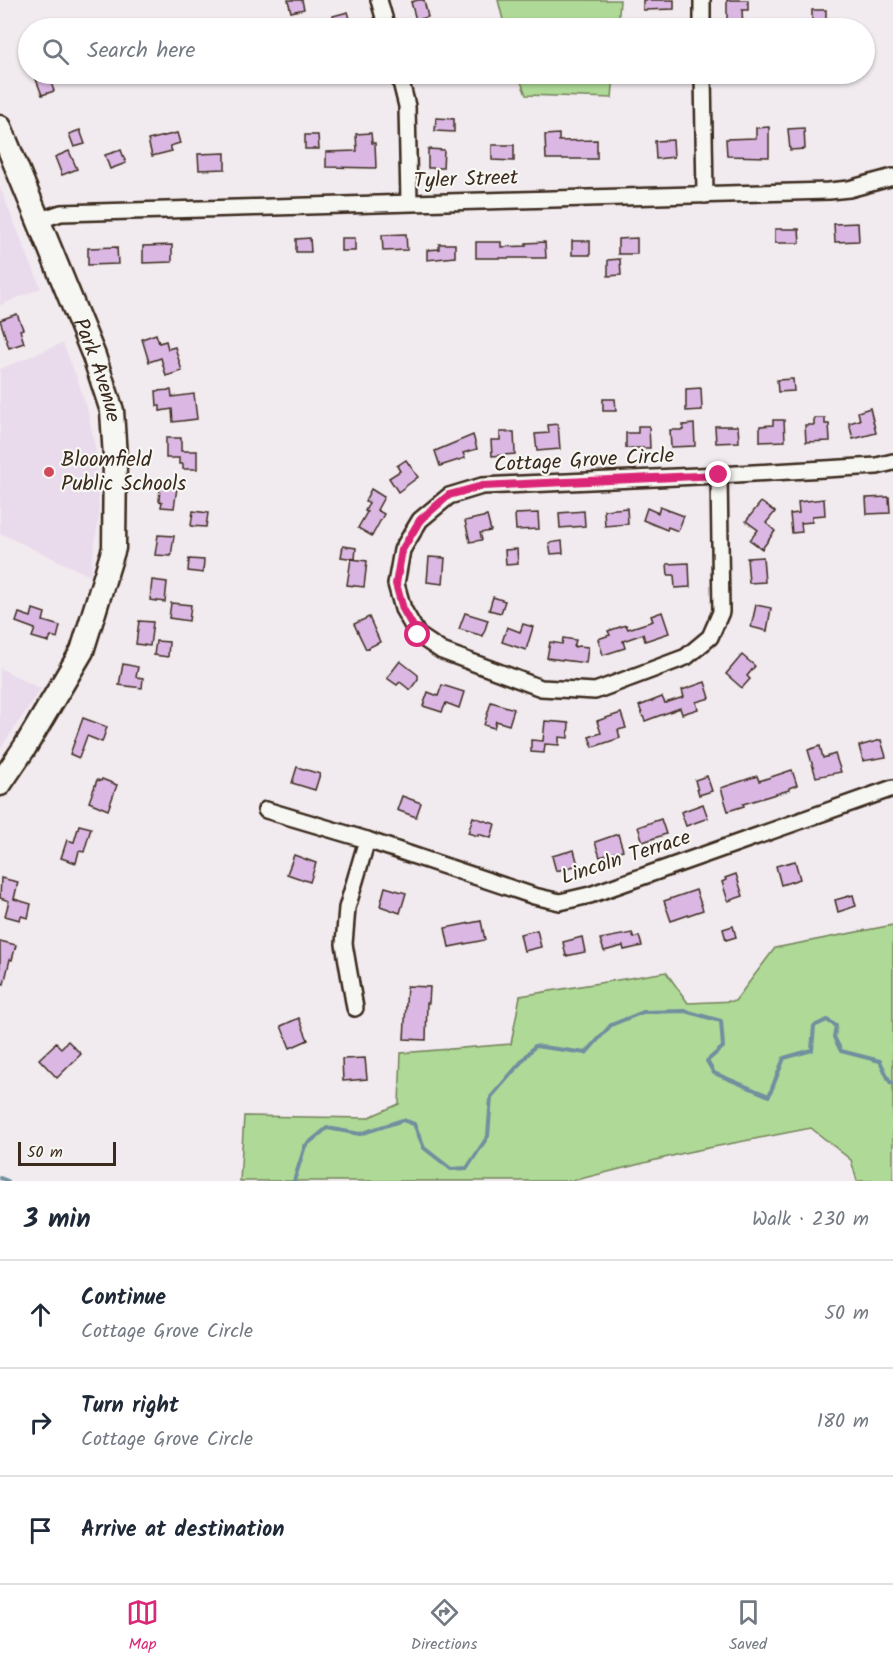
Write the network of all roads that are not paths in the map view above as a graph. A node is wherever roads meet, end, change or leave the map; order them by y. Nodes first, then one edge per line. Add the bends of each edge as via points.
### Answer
1 (379, 0) edge
2 (702, 0) edge
3 (384, 18) edge
4 (702, 18) edge
5 (402, 84) edge
6 (703, 84) edge
7 (0, 127) edge
8 (893, 177) edge
9 (705, 195) junction
10 (409, 202) junction
11 (39, 220) junction
12 (893, 462) edge
13 (719, 475) junction
14 (0, 784) edge
15 (893, 788) edge
16 (266, 810) dead end
17 (367, 840) junction
18 (355, 1008) dead end

1 - 3 street
2 - 4 street
5 - 10 street via 407,106
6 - 9 street
7 - 11 main road, Park Avenue
8 - 9 street, Tyler Street via 849,189
9 - 10 street, Tyler Street
10 - 11 street, Tyler Street via 61,213
11 - 14 main road, Park Avenue via 112,411 114,548 82,651
12 - 13 street, Cottage Grove Circle
13 - 13 street, Cottage Grove Circle via 482,486 449,495 420,520 402,550 396,584 403,609 418,635 442,651 541,688 595,691 686,657 710,637 721,612
15 - 17 street, Lincoln Terrace via 590,895 560,902
16 - 17 street, Lincoln Terrace
17 - 18 street via 346,908 344,944

